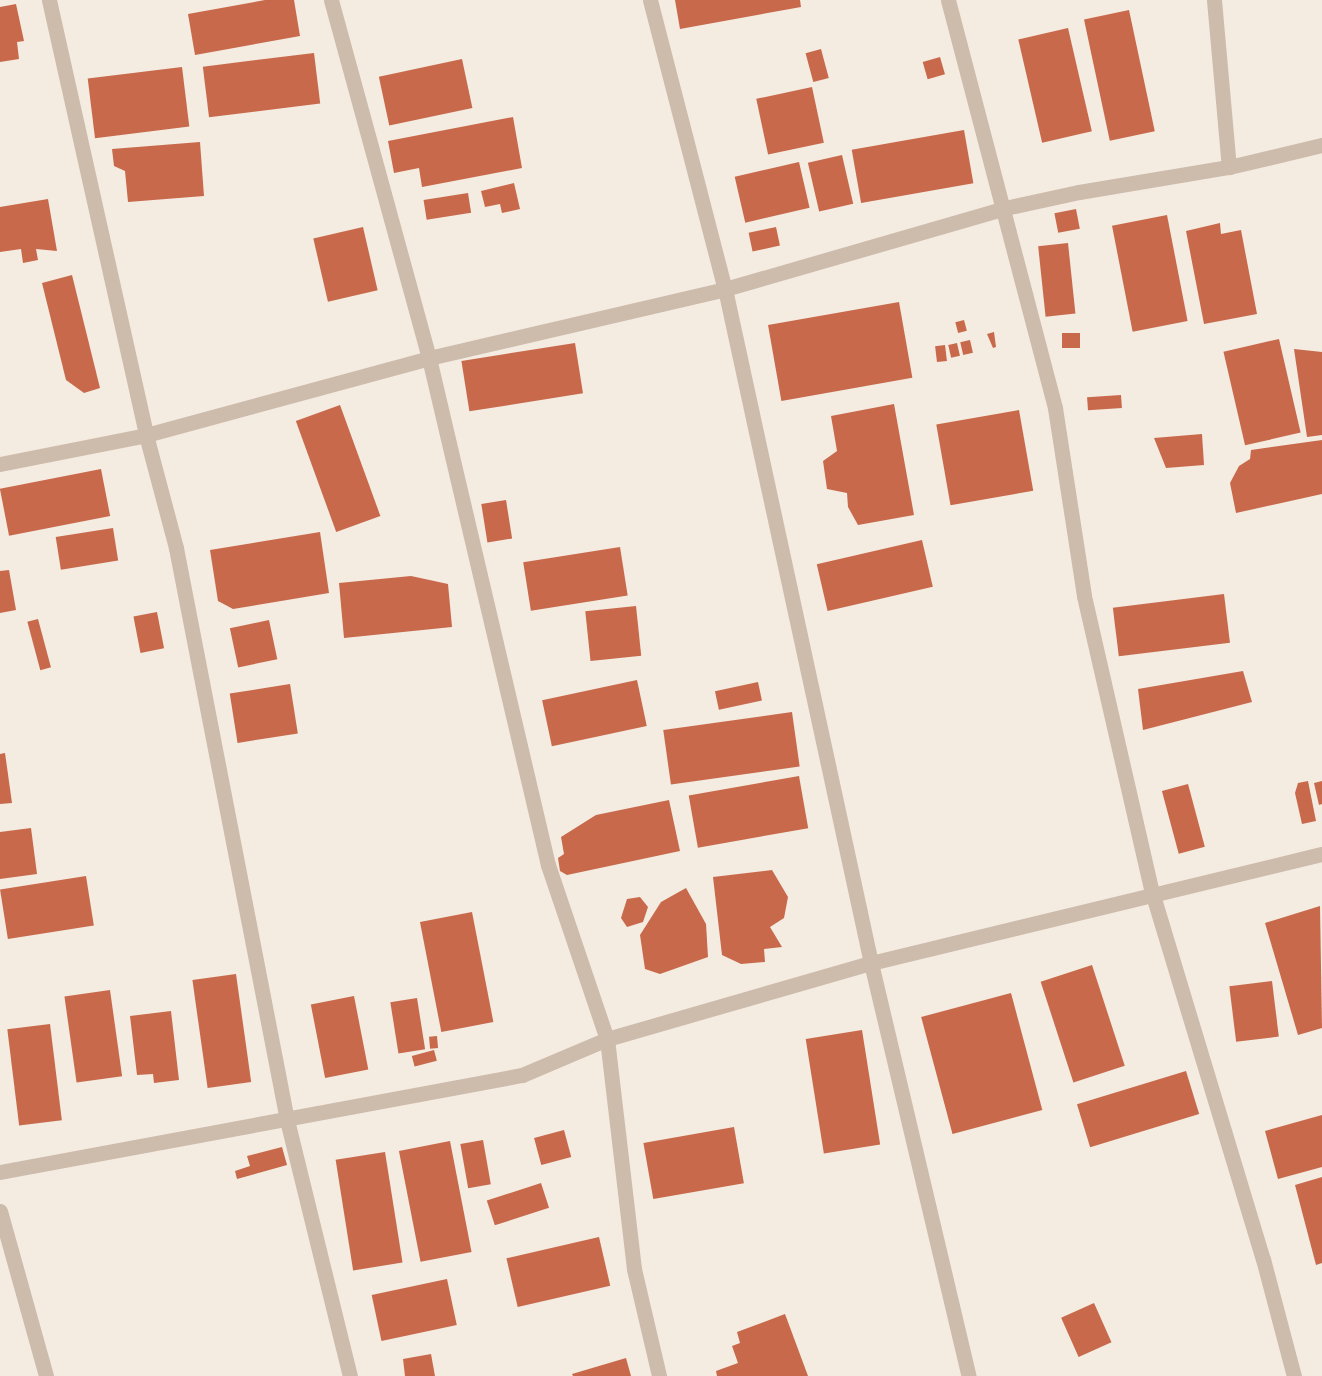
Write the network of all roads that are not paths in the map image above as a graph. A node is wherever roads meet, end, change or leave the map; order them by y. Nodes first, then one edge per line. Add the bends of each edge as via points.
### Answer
1 (49, 0) edge
2 (332, 0) edge
3 (650, 0) edge
4 (948, 0) edge
5 (1214, 0) edge
6 (1322, 144) edge
7 (1229, 167) junction
8 (1005, 208) junction
9 (725, 289) junction
10 (429, 358) junction
11 (146, 435) junction
12 (0, 465) edge
13 (1322, 854) edge
14 (1152, 892) junction
15 (871, 963) junction
16 (607, 1039) junction
17 (287, 1120) junction
18 (0, 1172) edge
19 (0, 1211) edge
20 (46, 1376) edge
21 (350, 1376) edge
22 (659, 1376) edge
23 (969, 1376) edge
24 (1294, 1376) edge

1 - 11 street
2 - 10 street
3 - 9 street
4 - 8 street
5 - 7 street
6 - 7 street
7 - 8 street
8 - 9 street
8 - 14 street via 1055,408 1084,596
9 - 10 street
9 - 15 street
10 - 11 street
10 - 16 street via 548,865
11 - 12 street
11 - 17 street via 178,560
13 - 14 street
14 - 15 street
14 - 24 street via 1263,1259
15 - 16 street
15 - 23 street
16 - 17 street via 522,1075
16 - 22 street via 634,1269
17 - 18 street
17 - 21 street
19 - 20 street

